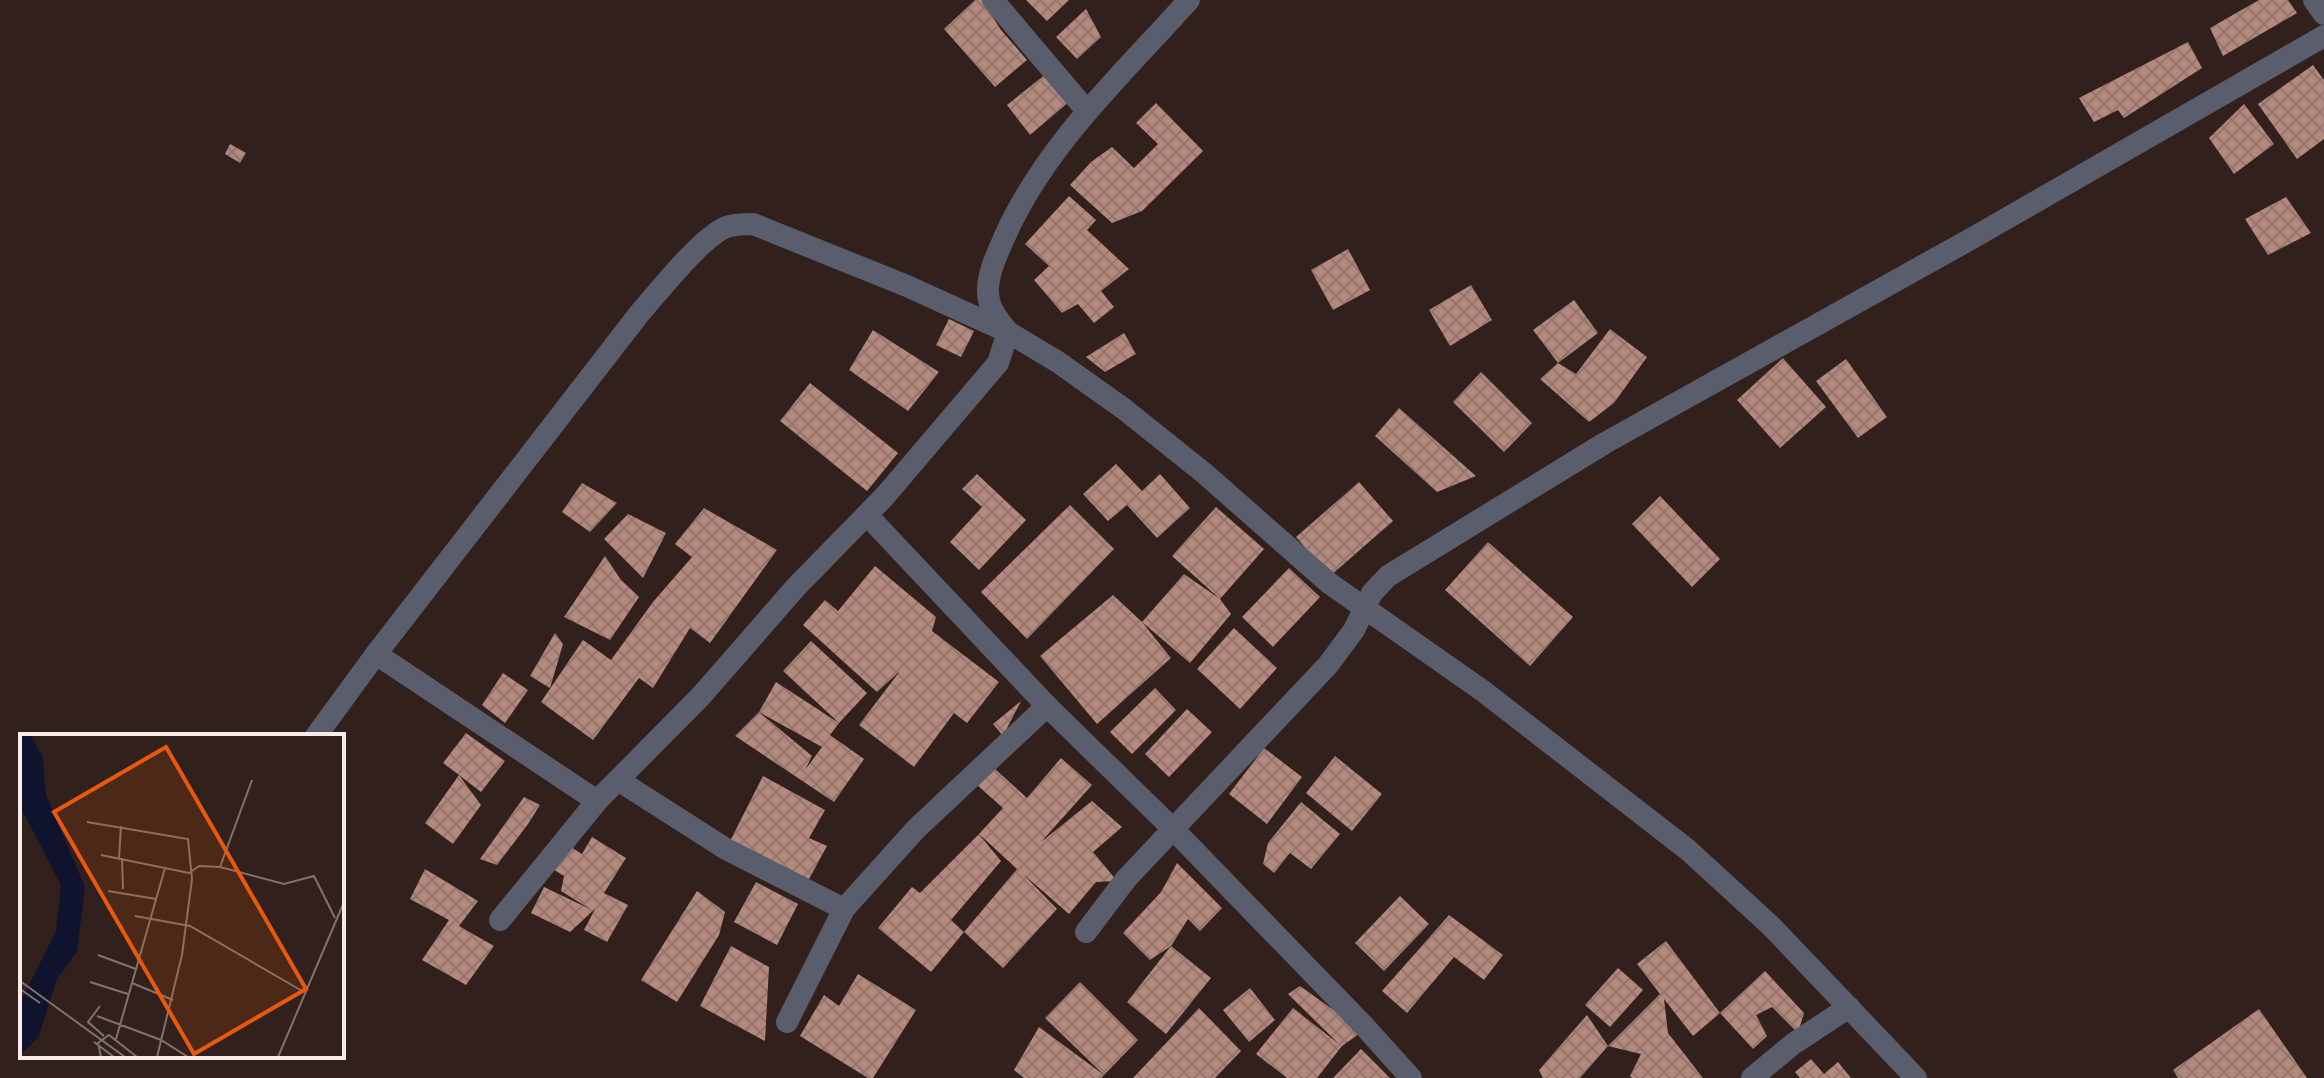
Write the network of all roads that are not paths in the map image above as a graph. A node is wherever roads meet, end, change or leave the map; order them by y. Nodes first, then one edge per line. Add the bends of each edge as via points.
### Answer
1 (993, 0) edge
2 (1189, 0) edge
3 (2314, 0) edge
4 (2324, 14) edge
5 (2324, 36) edge
6 (1087, 111) junction
7 (1008, 332) junction
8 (867, 515) junction
9 (1362, 608) junction
10 (376, 654) junction
11 (1047, 706) junction
12 (317, 734) edge
13 (618, 780) junction
14 (597, 801) junction
15 (1174, 830) junction
16 (844, 909) junction
17 (500, 920) dead end
18 (1086, 932) dead end
19 (1849, 1007) junction
20 (787, 1022) dead end
21 (1411, 1078) edge
22 (1752, 1078) edge
23 (1916, 1078) edge

1 - 6 street
2 - 6 street
3 - 4 street
5 - 9 street via 1605,443 1388,576
6 - 7 street via 1026,193 995,258 990,301
7 - 8 street via 998,363
7 - 9 street via 1124,409
7 - 10 street via 753,224 722,229 639,314
8 - 11 street
8 - 13 street
9 - 15 street via 1354,630 1328,665
9 - 19 street via 1483,691 1688,850
10 - 12 street
10 - 14 street
11 - 15 street
11 - 16 street via 916,829
13 - 14 street
13 - 16 street via 726,849
14 - 17 street
15 - 18 street via 1126,879
15 - 21 street
16 - 20 street
19 - 22 street
19 - 23 street

